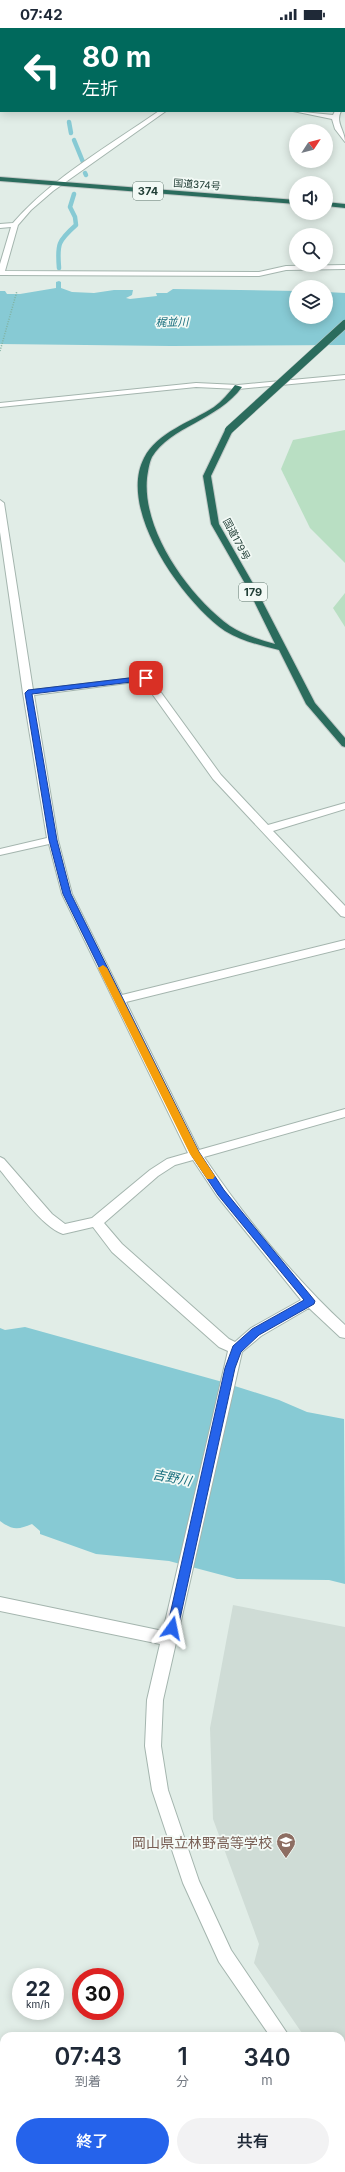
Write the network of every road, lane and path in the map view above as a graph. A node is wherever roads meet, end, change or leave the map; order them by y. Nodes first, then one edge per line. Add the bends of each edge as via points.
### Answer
1 (162, 112) edge
2 (302, 112) edge
3 (337, 112) edge
4 (334, 117) junction
5 (345, 140) edge
6 (0, 179) edge
7 (61, 184) junction
8 (289, 201) edge
9 (333, 205) edge
10 (345, 206) edge
11 (15, 225) junction
12 (0, 226) edge
13 (345, 267) edge
14 (0, 273) edge
15 (19, 285) dead end
16 (345, 324) edge
17 (1, 347) edge
18 (0, 350) edge
19 (345, 377) edge
20 (238, 387) junction
21 (0, 406) edge
22 (0, 503) edge
23 (281, 648) junction
24 (28, 693) junction
25 (345, 744) edge
26 (345, 806) edge
27 (266, 829) junction
28 (53, 840) junction
29 (0, 852) edge
30 (345, 913) edge
31 (345, 944) edge
32 (118, 1000) junction
33 (345, 1113) edge
34 (195, 1154) junction
35 (0, 1162) edge
36 (96, 1222) junction
37 (310, 1301) junction
38 (345, 1333) edge
39 (236, 1349) junction
40 (0, 1604) edge
41 (170, 1639) junction
42 (277, 2032) edge

1 - 7 street
2 - 4 street
3 - 4 street
4 - 5 street
6 - 7 highway, 国道374号 / 374
7 - 8 highway, 国道374号 / 374
7 - 11 street via 29,209
9 - 10 highway
11 - 12 street
11 - 14 street
13 - 14 street via 286,268 259,274
15 - 17 path
16 - 23 highway, 国道179号 / 179, bridge via 229,430 207,476 215,524 251,587
17 - 18 path
19 - 20 street
20 - 21 street via 196,385
20 - 23 highway via 231,398 165,438 148,458 140,484 146,515 158,546 181,581 222,624 245,639
22 - 24 street
23 - 25 highway, 国道179号 / 179 via 311,704
24 - 27 street via 146,678 217,777
24 - 28 street
26 - 27 street
27 - 30 street
28 - 29 street
28 - 32 street via 67,894
31 - 32 street
32 - 34 street
33 - 34 street
34 - 36 street via 171,1162 154,1173
34 - 37 street via 221,1193
35 - 36 street via 48,1217 63,1229
36 - 39 street via 117,1248 224,1343
37 - 38 street
37 - 39 street via 256,1332
39 - 41 street
40 - 41 street
41 - 42 street via 155,1700 153,1746 160,1790 191,1884 225,1956

